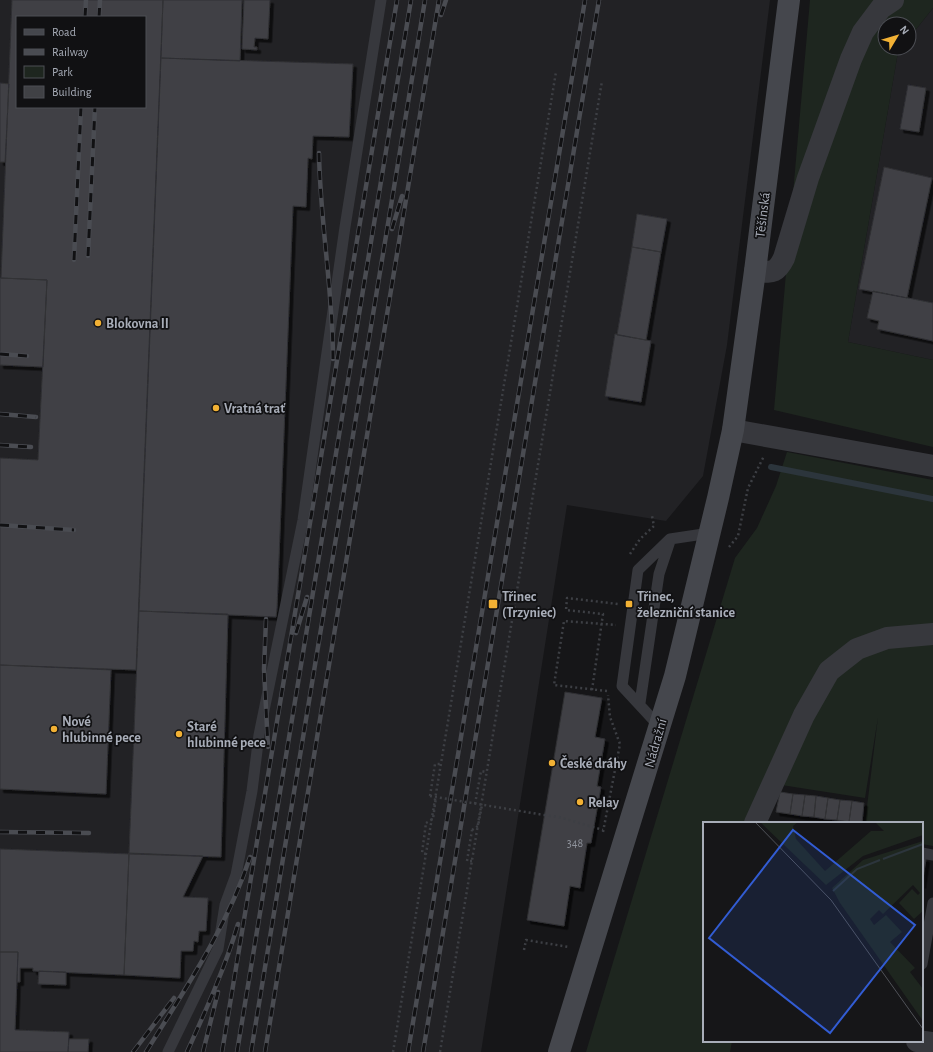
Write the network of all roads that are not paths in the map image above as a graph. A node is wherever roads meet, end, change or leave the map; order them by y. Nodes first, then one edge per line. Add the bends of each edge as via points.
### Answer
1 (381, 0) edge
2 (789, 0) edge
3 (893, 0) edge
4 (755, 271) junction
5 (733, 430) junction
6 (933, 466) edge
7 (710, 533) junction
8 (670, 539) junction
9 (933, 634) edge
10 (640, 703) junction
11 (659, 726) junction
12 (755, 822) edge
13 (923, 853) edge
14 (933, 855) edge
15 (933, 903) edge
16 (923, 958) edge
17 (923, 1042) edge
18 (933, 1043) edge
19 (168, 1052) edge
20 (559, 1052) edge

1 - 19 lane via 303,520 259,736 252,791 236,875 225,905 218,949
2 - 4 main road, Těšínská
3 - 4 street via 881,8 863,32 850,59 779,268 772,272
4 - 5 main road, Těšínská
5 - 6 street
5 - 7 main road, Nádražní
7 - 8 lane
7 - 11 main road, Nádražní via 675,676
8 - 10 lane via 659,574
8 - 10 lane via 638,570 622,686
9 - 12 street via 887,638 857,649 829,672 804,715
10 - 11 lane
11 - 20 main road, Nádražní
13 - 14 lane
15 - 16 lane
17 - 18 street

